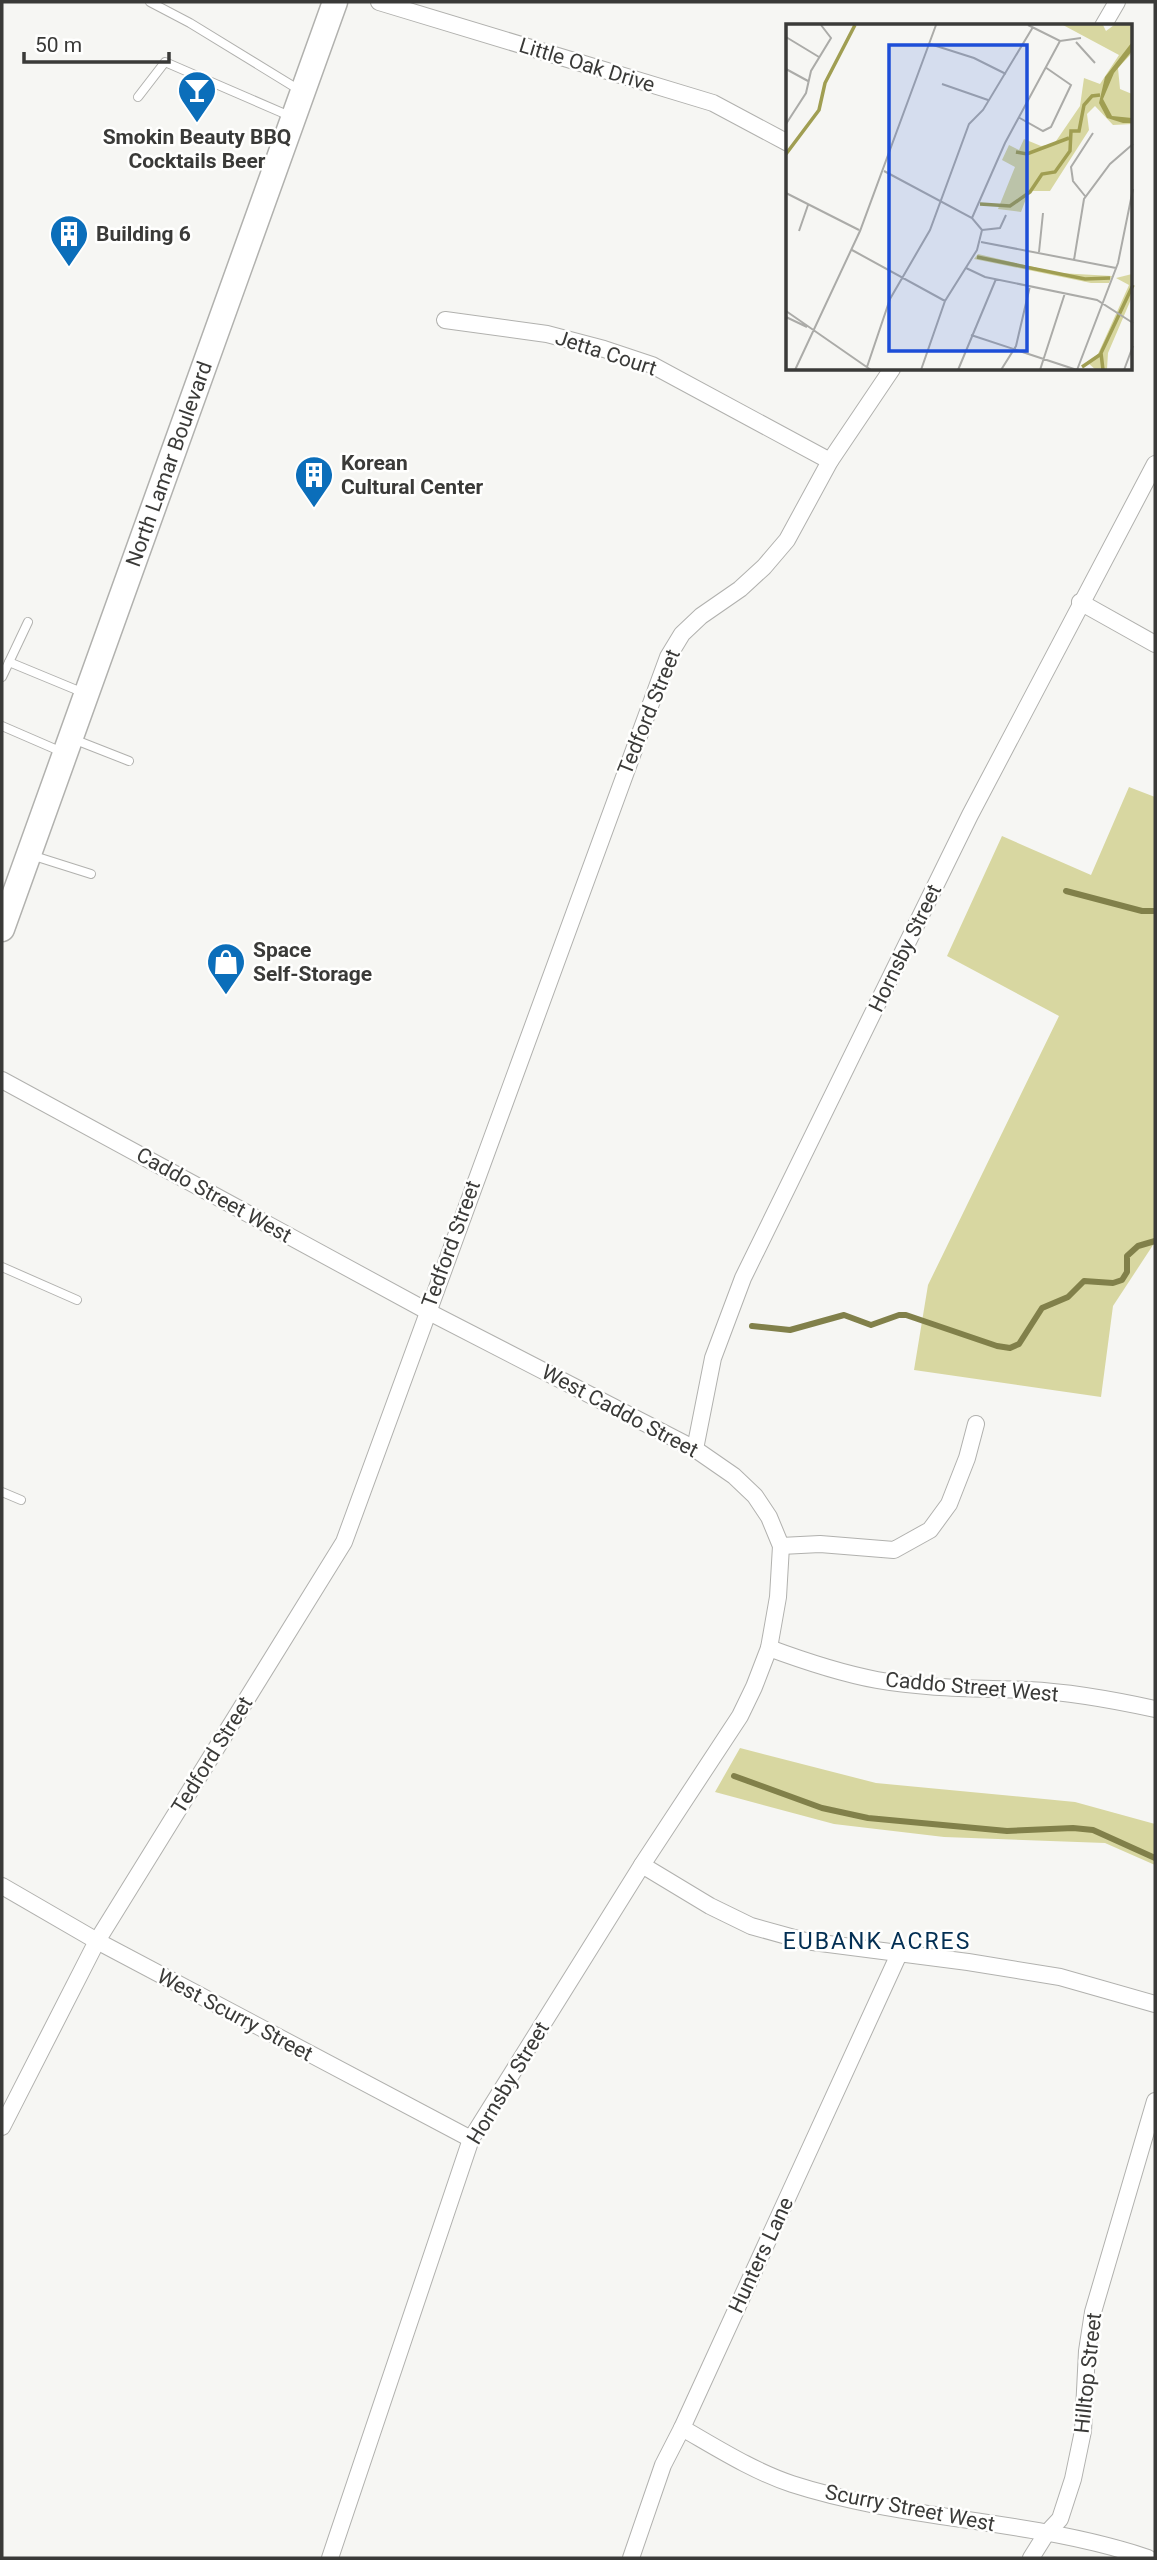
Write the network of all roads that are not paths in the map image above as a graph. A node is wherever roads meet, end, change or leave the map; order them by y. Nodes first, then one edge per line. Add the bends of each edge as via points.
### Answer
1 (150, 2) edge
2 (335, 2) edge
3 (379, 2) edge
4 (1118, 2) edge
5 (1104, 24) edge
6 (303, 92) junction
7 (138, 97) dead end
8 (294, 118) junction
9 (786, 142) edge
10 (445, 320) dead end
11 (891, 371) edge
12 (830, 461) junction
13 (1155, 464) edge
14 (1080, 602) junction
15 (28, 622) dead end
16 (1155, 644) edge
17 (9, 662) junction
18 (2, 677) edge
19 (86, 694) junction
20 (2, 726) edge
21 (68, 746) junction
22 (130, 761) dead end
23 (29, 854) junction
24 (91, 874) dead end
25 (2, 929) edge
26 (2, 1080) edge
27 (2, 1267) edge
28 (77, 1300) dead end
29 (427, 1311) junction
30 (976, 1424) dead end
31 (695, 1449) junction
32 (2, 1492) edge
33 (21, 1500) dead end
34 (782, 1546) junction
35 (769, 1648) junction
36 (1155, 1709) edge
37 (642, 1865) junction
38 (2, 1886) edge
39 (97, 1941) junction
40 (899, 1954) junction
41 (1155, 2004) edge
42 (1155, 2101) edge
43 (2, 2127) edge
44 (471, 2139) junction
45 (682, 2428) junction
46 (1046, 2534) junction
47 (330, 2558) edge
48 (631, 2558) edge
49 (1031, 2558) edge
50 (1148, 2558) edge

1 - 6 lane
2 - 6 main road, North Lamar Boulevard
3 - 9 street, Little Oak Drive via 713,103
4 - 5 street
6 - 8 main road, North Lamar Boulevard
7 - 8 lane via 165,62
8 - 19 main road, North Lamar Boulevard
10 - 12 street, Jetta Court via 547,334 652,365
11 - 12 street, Tedford Street
12 - 29 street, Tedford Street via 787,540 748,582 682,634 668,657
13 - 14 street, Hornsby Street
14 - 16 street
14 - 31 street, Hornsby Street via 743,1278 713,1358
15 - 17 lane
17 - 18 lane
17 - 19 lane
19 - 21 main road, North Lamar Boulevard
20 - 21 lane
21 - 22 lane
21 - 23 main road, North Lamar Boulevard
23 - 24 lane
23 - 25 main road, North Lamar Boulevard
26 - 29 street, Caddo Street West
27 - 28 lane
29 - 31 street, West Caddo Street
29 - 39 street, Tedford Street via 344,1542
30 - 34 street via 949,1504 930,1530 894,1550
31 - 34 street, West Caddo Street via 755,1496
32 - 33 lane
34 - 35 street
35 - 36 street, Caddo Street West via 878,1680 1030,1690
35 - 37 street, Hornsby Street via 740,1716
37 - 40 street via 751,1926 805,1941
37 - 44 street, Hornsby Street
38 - 39 street, West Scurry Street
39 - 43 street, Tedford Street
39 - 44 street, West Scurry Street
40 - 41 street via 1060,1977
40 - 45 street, Hunters Lane
42 - 46 street, Hilltop Street via 1093,2312 1083,2431 1073,2479 1060,2519
44 - 47 street, Hornsby Street
45 - 46 street, Scurry Street West via 791,2484
45 - 48 street, Hunters Lane via 663,2465
46 - 49 street, Hilltop Street
46 - 50 street, Scurry Street West via 1105,2544

